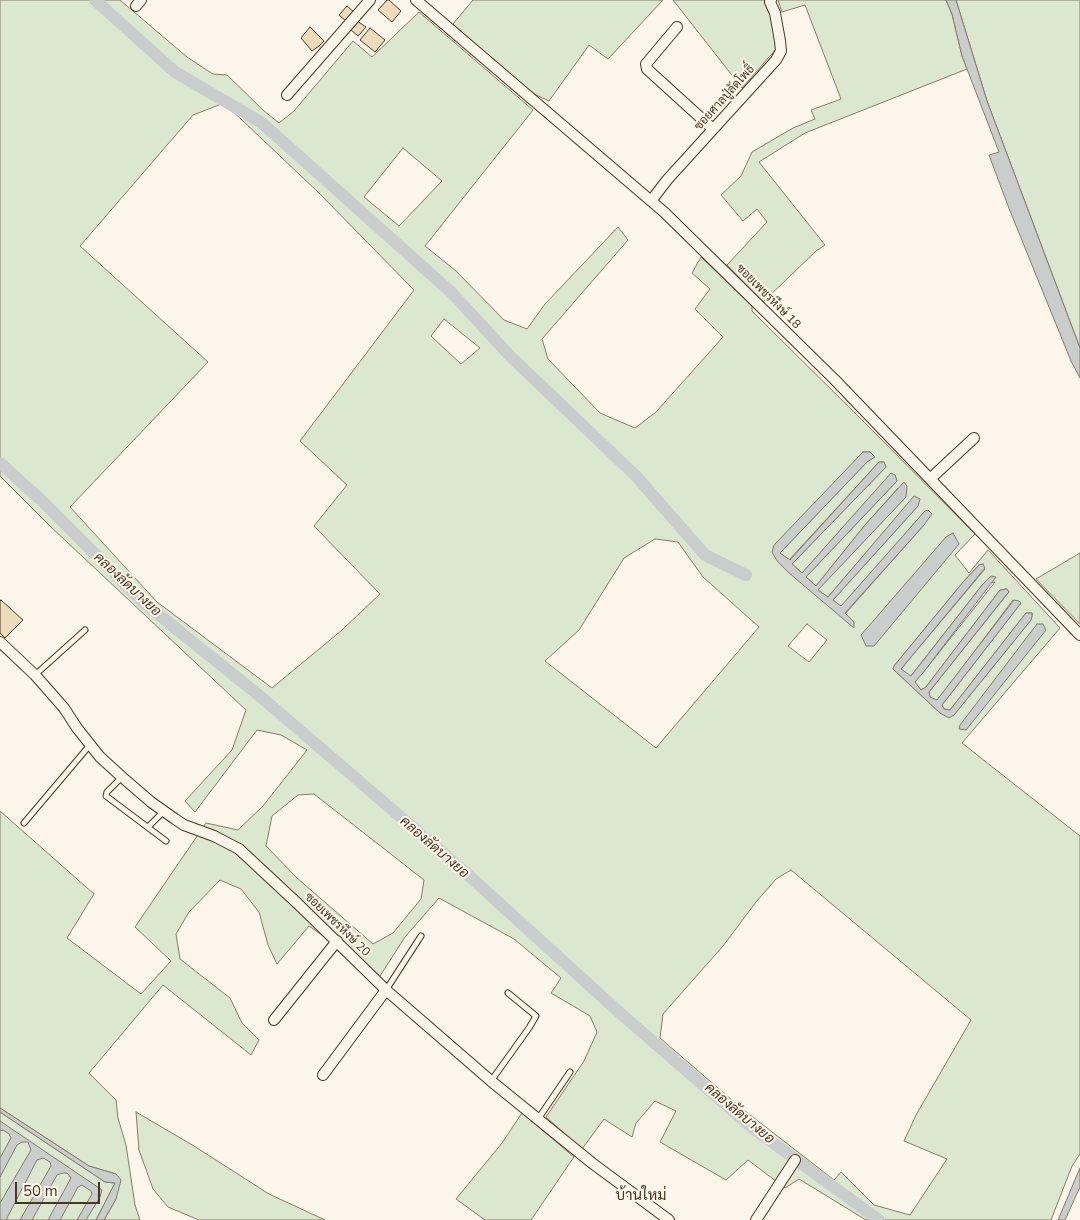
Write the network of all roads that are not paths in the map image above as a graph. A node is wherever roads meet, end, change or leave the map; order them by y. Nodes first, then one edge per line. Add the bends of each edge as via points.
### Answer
1 (370, 0) edge
2 (416, 0) edge
3 (771, 0) edge
4 (677, 27) dead end
5 (287, 94) dead end
6 (714, 129) junction
7 (651, 201) junction
8 (974, 438) dead end
9 (930, 479) junction
10 (85, 630) dead end
11 (1080, 635) edge
12 (1, 645) edge
13 (35, 675) junction
14 (90, 745) junction
15 (122, 777) junction
16 (164, 811) junction
17 (24, 822) dead end
18 (148, 827) junction
19 (166, 841) dead end
20 (421, 936) dead end
21 (337, 941) junction
22 (386, 990) junction
23 (508, 993) dead end
24 (274, 1020) dead end
25 (570, 1072) dead end
26 (323, 1075) dead end
27 (491, 1081) junction
28 (538, 1119) junction
29 (795, 1160) dead end
30 (669, 1220) edge
31 (756, 1220) edge

1 - 5 street
2 - 7 street, ซอยเพชรหึงษ์ 18
3 - 6 street, ซอยศาลปู่ลัดโพธิ์ via 781,50 776,60
4 - 6 street via 646,64 647,69
6 - 7 street, ซอยศาลปู่ลัดโพธิ์
7 - 9 street, ซอยเพชรหึงษ์ 18 via 835,380
8 - 9 street
9 - 11 street, ซอยเพชรหึงษ์ 18
10 - 13 lane
12 - 13 street, ซอยเพชรหึงษ์ 20
13 - 14 street, ซอยเพชรหึงษ์ 20
14 - 15 street, ซอยเพชรหึงษ์ 20
14 - 17 lane
15 - 16 street, ซอยเพชรหึงษ์ 20
15 - 18 lane via 106,796
16 - 18 lane
16 - 21 street, ซอยเพชรหึงษ์ 20 via 184,825 239,849
18 - 19 lane
20 - 22 lane
21 - 22 street, ซอยเพชรหึงษ์ 20
21 - 24 street
22 - 26 street
22 - 27 street, ซอยเพชรหึงษ์ 20
23 - 27 lane via 536,1016
25 - 28 lane
27 - 28 street, ซอยเพชรหึงษ์ 20
28 - 30 street, ซอยเพชรหึงษ์ 20
29 - 31 street

